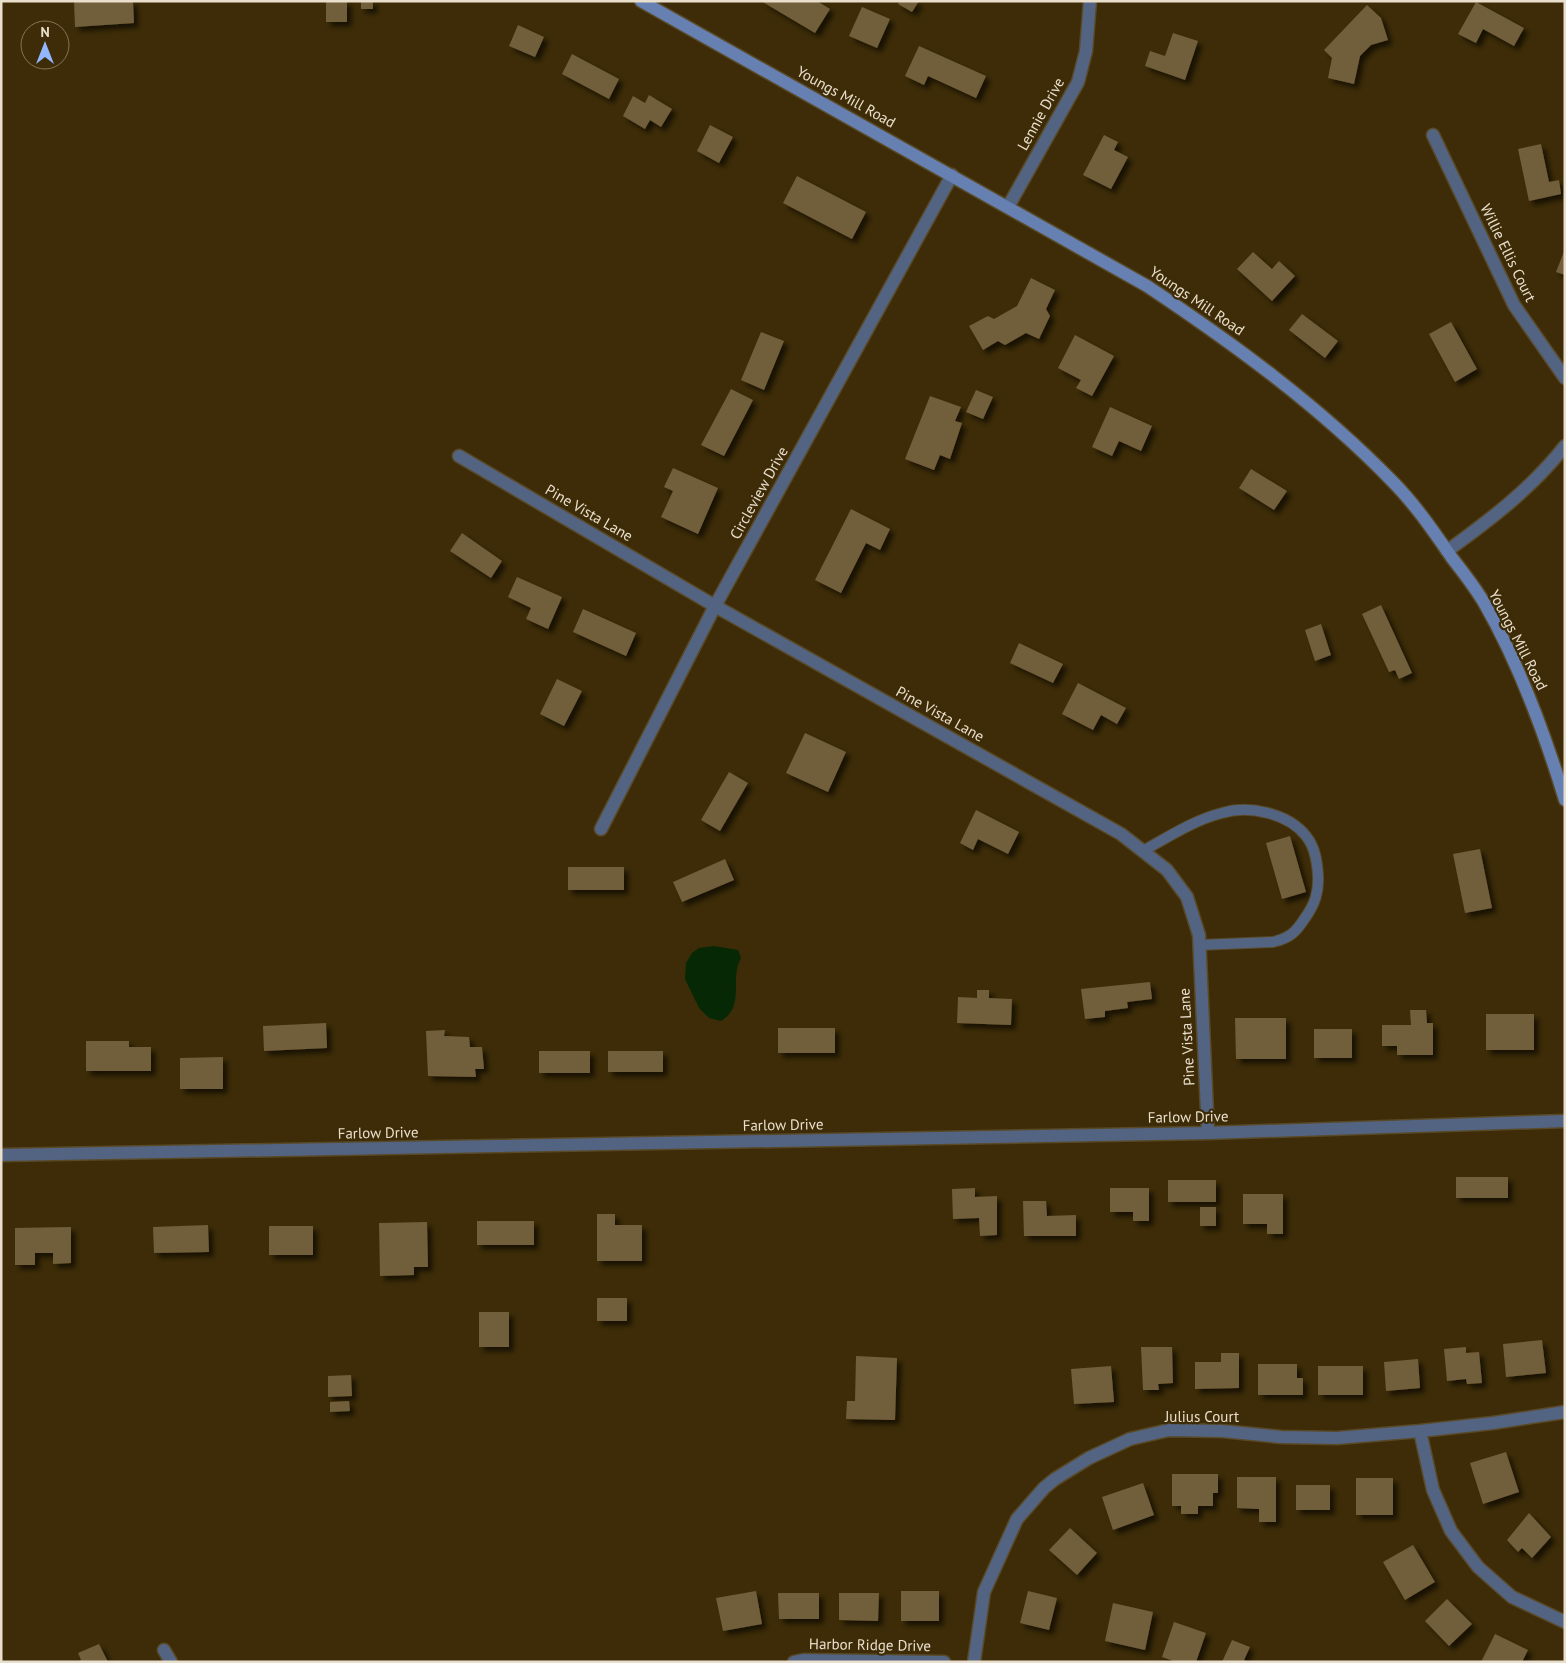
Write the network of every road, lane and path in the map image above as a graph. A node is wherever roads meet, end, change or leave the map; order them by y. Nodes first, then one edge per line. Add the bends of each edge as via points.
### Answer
1 (641, 1) edge
2 (1090, 1) edge
3 (1433, 134) dead end
4 (952, 175) junction
5 (1008, 207) junction
6 (1565, 378) edge
7 (1565, 446) edge
8 (459, 456) dead end
9 (1447, 550) junction
10 (715, 606) junction
11 (1565, 800) edge
12 (601, 829) dead end
13 (1143, 851) junction
14 (1199, 945) junction
15 (1565, 1121) edge
16 (1208, 1133) junction
17 (1, 1155) edge
18 (1565, 1412) edge
19 (1420, 1432) junction
20 (1565, 1622) edge
21 (164, 1650) dead end
22 (171, 1662) edge
23 (794, 1662) edge
24 (944, 1662) edge
25 (974, 1662) edge

1 - 4 street, Youngs Mill Road
2 - 5 street, Lennie Drive via 1086,50 1078,82
3 - 6 street, Willie Ellis Court via 1514,305
4 - 5 street, Youngs Mill Road
4 - 10 street, Circleview Drive
5 - 9 street, Youngs Mill Road via 1147,286 1275,377 1393,481
7 - 9 street via 1522,492
8 - 10 street, Pine Vista Lane
9 - 11 street, Youngs Mill Road via 1499,630 1537,714
10 - 12 street, Circleview Drive
10 - 13 street, Pine Vista Lane via 1121,834
13 - 14 street, Pine Vista Lane via 1167,870 1187,897
13 - 14 lane via 1222,812 1248,810 1271,814 1290,822 1306,836 1315,852 1318,886 1314,906 1293,934 1285,940 1273,942
14 - 16 street, Pine Vista Lane
15 - 16 street, Farlow Drive
16 - 17 street, Farlow Drive
18 - 19 street, Julius Court
19 - 20 street via 1433,1490 1451,1531 1478,1567 1512,1597
19 - 25 street, Julius Court via 1337,1438 1169,1430 1130,1439 1089,1458 1044,1488 1017,1519 984,1592
21 - 22 street
23 - 24 street, Harbor Ridge Drive

